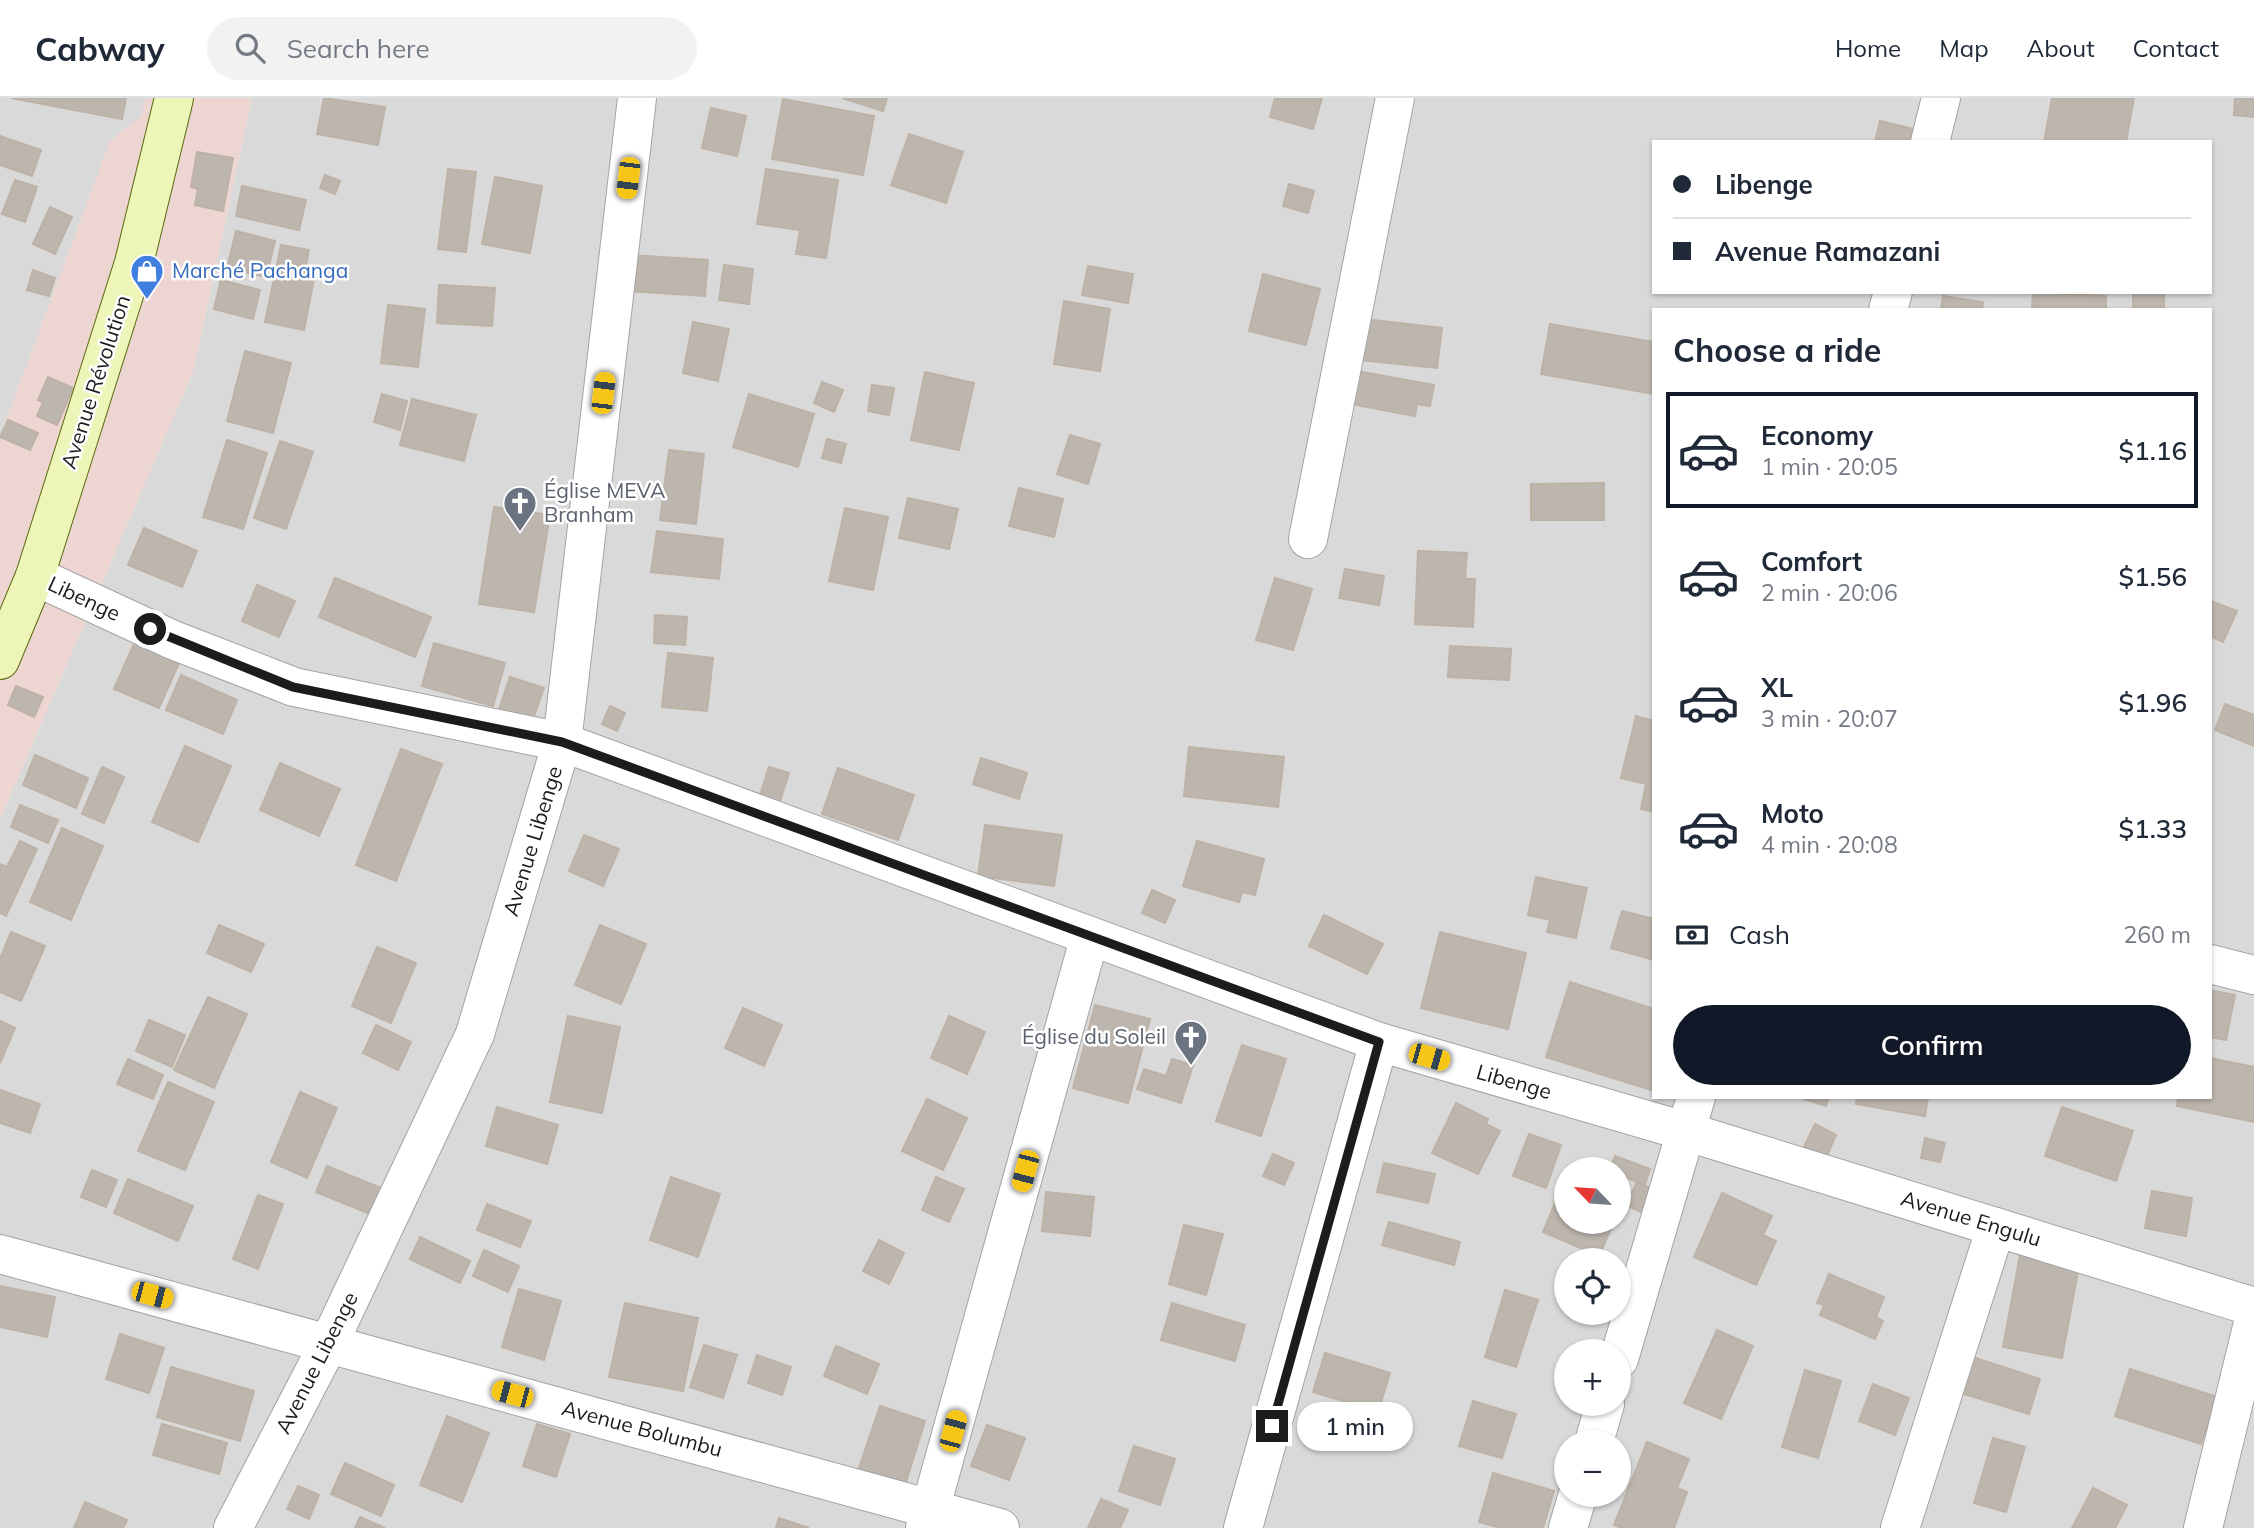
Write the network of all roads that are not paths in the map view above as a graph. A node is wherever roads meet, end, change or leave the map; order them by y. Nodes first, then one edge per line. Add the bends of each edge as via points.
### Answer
1 (174, 98) edge
2 (637, 98) edge
3 (1395, 98) edge
4 (1941, 98) edge
5 (1930, 140) edge
6 (1308, 539) dead end
7 (35, 576) junction
8 (0, 660) edge
9 (562, 742) junction
10 (1090, 936) junction
11 (2212, 964) edge
12 (2254, 975) edge
13 (1379, 1042) junction
14 (1692, 1115) edge
15 (1996, 1227) junction
16 (0, 1254) edge
17 (2254, 1307) edge
18 (2254, 1319) edge
19 (1625, 1339) edge
20 (329, 1343) junction
21 (1574, 1507) edge
22 (928, 1518) edge
23 (233, 1528) edge
24 (1000, 1528) edge
25 (1243, 1528) edge
26 (1567, 1528) edge
27 (1900, 1528) edge
28 (2203, 1528) edge

1 - 7 street, Avenue Révolution via 134,263
2 - 9 street, Avenue Libenge
3 - 6 street
4 - 5 street
7 - 8 street, Avenue Révolution
7 - 9 street, Libenge via 173,640 293,687
9 - 10 street, Libenge
9 - 20 street, Avenue Libenge via 475,1034
10 - 13 street, Libenge
10 - 22 street
11 - 12 street
13 - 14 street, Libenge
13 - 25 street
14 - 15 street, Avenue Engulu
14 - 19 street
15 - 17 street, Avenue Engulu
15 - 27 street
16 - 20 street, Avenue Bolumbu
18 - 28 street
20 - 22 street, Avenue Bolumbu
20 - 23 street, Avenue Libenge
21 - 26 street
22 - 24 street, Avenue Bolumbu

